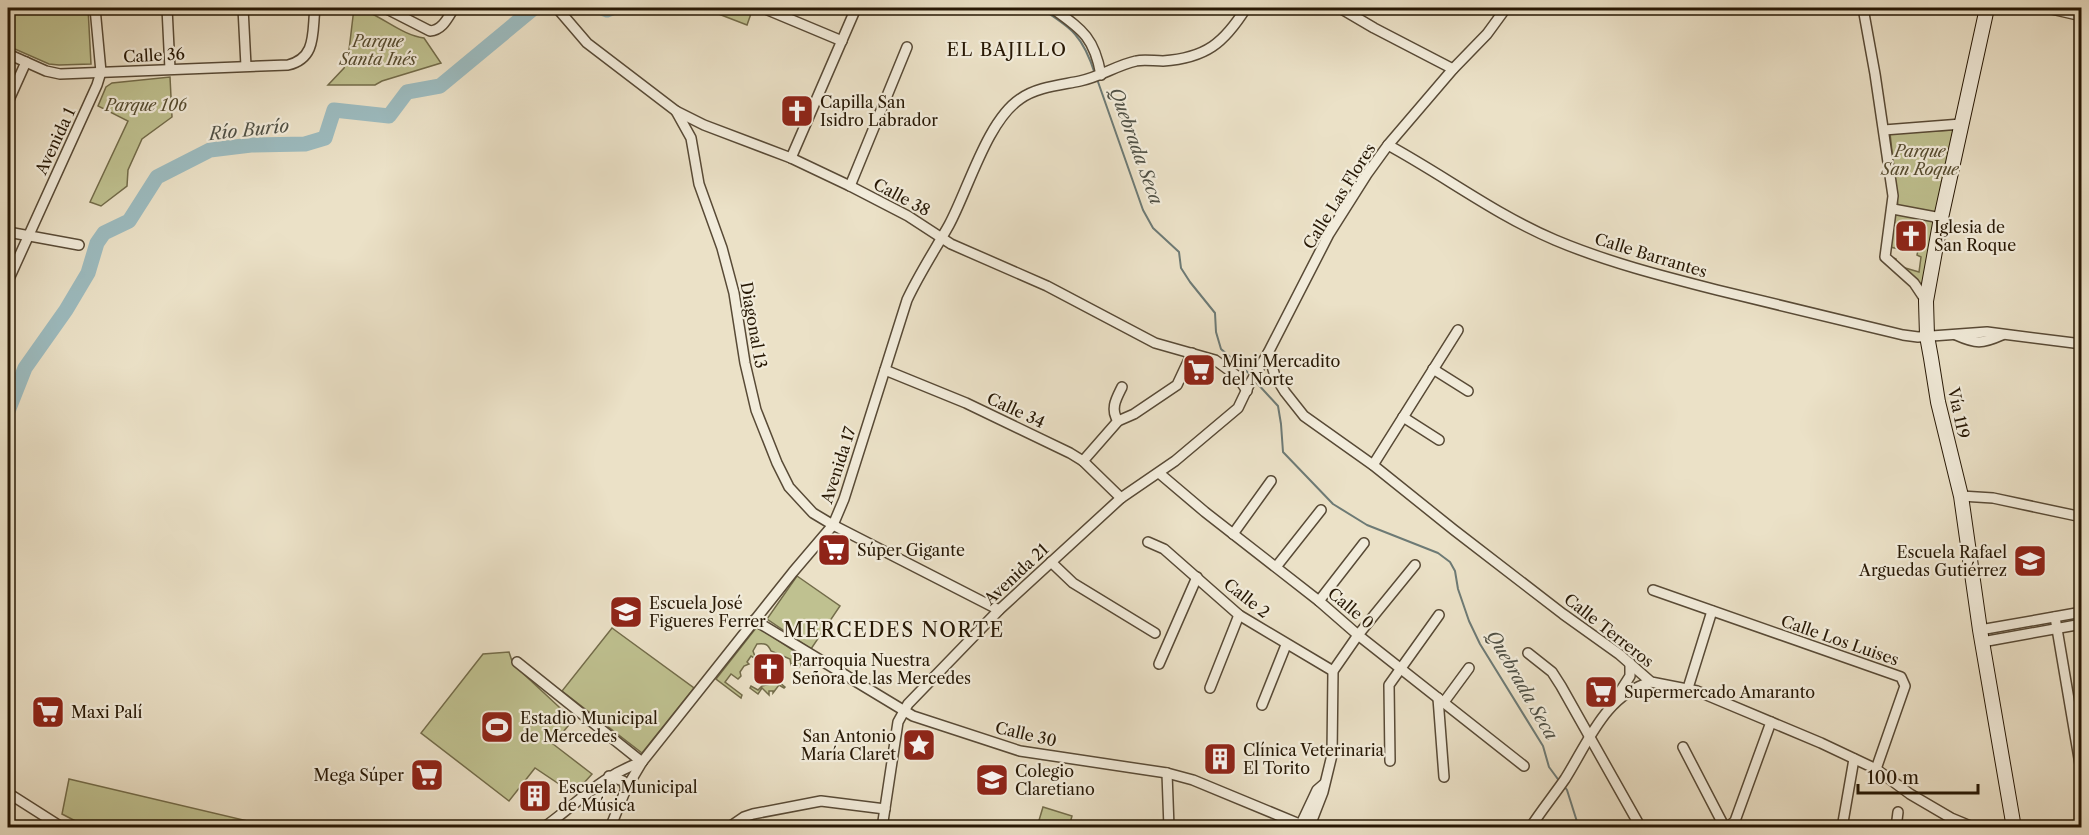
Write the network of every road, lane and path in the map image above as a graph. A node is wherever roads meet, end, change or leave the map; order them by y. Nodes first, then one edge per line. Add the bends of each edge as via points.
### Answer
1 (95, 8) edge
2 (168, 8) edge
3 (243, 8) edge
4 (315, 8) edge
5 (385, 8) edge
6 (454, 8) edge
7 (557, 8) edge
8 (763, 8) edge
9 (856, 8) edge
10 (1052, 8) edge
11 (1246, 8) edge
12 (1340, 8) edge
13 (1506, 8) edge
14 (1863, 8) edge
15 (1987, 8) edge
16 (2047, 8) edge
17 (2065, 10) edge
18 (2082, 16) edge
19 (842, 41) junction
20 (907, 47) dead end
21 (8, 54) edge
22 (26, 62) junction
23 (246, 66) junction
24 (170, 69) junction
25 (1453, 69) junction
26 (101, 72) junction
27 (1101, 75) junction
28 (8, 102) edge
29 (676, 111) junction
30 (1961, 124) junction
31 (1884, 129) junction
32 (1388, 145) junction
33 (791, 158) junction
34 (849, 186) junction
35 (1893, 209) junction
36 (1941, 218) junction
37 (8, 232) edge
38 (27, 237) junction
39 (940, 237) junction
40 (79, 245) dead end
41 (8, 281) edge
42 (1926, 301) junction
43 (1458, 330) dead end
44 (1927, 336) junction
45 (2082, 344) edge
46 (1192, 353) junction
47 (1268, 353) junction
48 (1433, 369) junction
49 (885, 370) junction
50 (1257, 372) junction
51 (1275, 376) junction
52 (1122, 387) dead end
53 (1248, 388) junction
54 (1468, 391) dead end
55 (1403, 417) junction
56 (1118, 421) junction
57 (1440, 440) dead end
58 (1083, 461) junction
59 (1373, 465) junction
60 (1159, 473) junction
61 (1271, 481) dead end
62 (1121, 498) junction
63 (1961, 500) junction
64 (1321, 510) dead end
65 (2082, 517) edge
66 (833, 525) junction
67 (1233, 534) junction
68 (1148, 542) dead end
69 (1364, 543) dead end
70 (1051, 562) junction
71 (1415, 565) dead end
72 (1276, 567) junction
73 (1197, 577) junction
74 (1653, 590) dead end
75 (1319, 601) junction
76 (999, 610) junction
77 (1712, 611) junction
78 (2082, 612) edge
79 (1239, 615) junction
80 (1439, 615) dead end
81 (2055, 617) junction
82 (754, 621) junction
83 (2082, 624) edge
84 (2057, 629) junction
85 (1155, 633) dead end
86 (1358, 635) junction
87 (1981, 636) junction
88 (1286, 645) junction
89 (1528, 653) dead end
90 (517, 662) dead end
91 (1630, 663) junction
92 (1159, 664) dead end
93 (1401, 668) junction
94 (1469, 668) dead end
95 (1333, 671) junction
96 (1651, 681) junction
97 (1210, 688) dead end
98 (1688, 688) junction
99 (1441, 700) junction
100 (1262, 705) dead end
101 (1612, 705) junction
102 (903, 711) junction
103 (1771, 722) junction
104 (1590, 736) junction
105 (1683, 747) dead end
106 (1854, 759) junction
107 (1390, 761) dead end
108 (642, 762) junction
109 (1524, 766) dead end
110 (1876, 769) junction
111 (1167, 773) junction
112 (609, 776) junction
113 (2082, 776) edge
114 (1444, 777) dead end
115 (626, 789) junction
116 (8, 793) edge
117 (885, 809) junction
118 (1898, 812) dead end
119 (1306, 826) edge
120 (63, 828) edge
121 (543, 828) edge
122 (610, 828) edge
123 (728, 828) edge
124 (882, 828) edge
125 (1169, 828) edge
126 (1530, 828) edge
127 (1641, 828) edge
128 (1842, 828) edge
129 (1896, 828) edge
130 (1975, 828) edge
131 (2014, 828) edge

1 - 26 street, Avenida 1
2 - 24 street
3 - 23 street
4 - 23 street, Calle 36 via 311,45 304,59 288,65
5 - 6 street via 422,29 436,31
7 - 29 street, Calle 38 via 587,43
8 - 19 street
9 - 19 street
10 - 27 street via 1082,30
11 - 27 street, Avenida 17 via 1224,38 1206,51 1165,61 1137,61
12 - 25 street
13 - 25 street, Calle Las Flores via 1488,34
14 - 31 street
15 - 30 main road, Vía 119
16 - 17 street
17 - 18 street
19 - 33 street
20 - 34 street
21 - 22 street, Calle 36
22 - 26 street, Calle 36 via 60,74
22 - 28 street
23 - 24 street, Calle 36
24 - 26 street, Calle 36
25 - 32 street, Calle Las Flores
26 - 38 street, Avenida 1
27 - 39 street, Avenida 17 via 1036,91 1022,97 1005,114
29 - 33 street, Calle 38
29 - 66 street, Diagonal 13 via 691,138 699,184 722,248 756,410 789,487 813,513
30 - 31 street
30 - 36 main road, Vía 119
31 - 35 street
32 - 44 street, Calle Barrantes via 1498,212 1586,251 1757,300 1903,335
32 - 47 street, Calle Las Flores via 1329,234
33 - 34 street, Calle 38
34 - 39 street, Calle 38
35 - 36 street
35 - 42 street via 1885,257 1914,283
36 - 42 main road, Vía 119
37 - 38 street
38 - 40 street
38 - 41 street, Avenida 1
39 - 46 street, Calle 38 via 1057,290 1155,343
39 - 49 street, Avenida 17 via 907,300
42 - 44 main road, Vía 119
43 - 48 street
44 - 45 street, Calle Barrantes via 1978,332
44 - 63 main road, Vía 119
46 - 53 street, Calle 38 via 1215,360
46 - 56 street via 1178,386
47 - 50 street, Calle Las Flores
47 - 51 street, Calle Terreros
48 - 54 street
48 - 55 street
49 - 58 street, Calle 34 via 996,417
49 - 66 street, Avenida 17
50 - 51 street
50 - 53 street, Calle Las Flores
51 - 59 street, Calle Terreros via 1304,416
52 - 56 street via 1113,406
53 - 60 street, Avenida 21 via 1231,415
55 - 57 street
55 - 59 street
56 - 58 street
58 - 62 street, Calle 34
59 - 91 street, Calle Terreros
60 - 62 street, Avenida 21
60 - 67 street, Calle 0
61 - 67 street
62 - 70 street, Avenida 21
63 - 65 street via 1993,504 2002,501
63 - 87 main road, Vía 119
64 - 72 street
66 - 76 street, Diagonal 13
66 - 82 street, Avenida 17
67 - 72 street, Calle 0
68 - 73 street, Calle 2 via 1164,549
69 - 75 street
70 - 76 street, Avenida 21
70 - 85 street via 1072,583
71 - 86 street
72 - 75 street, Calle 0
73 - 79 street, Calle 2
73 - 92 street
74 - 77 street, Calle Los Luises
75 - 86 street, Calle 0
76 - 102 street, Avenida 21
77 - 98 street
77 - 110 street, Calle Los Luises via 1901,677 1905,686
78 - 81 street
79 - 88 street, Calle 2
79 - 97 street
80 - 93 street
81 - 84 street
81 - 87 street
82 - 102 street, Calle 30
82 - 108 street, Avenida 17
83 - 84 street
84 - 87 street
84 - 113 street
86 - 93 street, Calle 0
86 - 95 street
87 - 131 main road, Vía 119
88 - 95 street, Calle 2
88 - 100 street
89 - 104 street via 1552,672
90 - 108 street
91 - 96 street, Calle Terreros
91 - 101 street via 1630,676
93 - 99 street, Calle 0
93 - 107 street via 1389,685
94 - 99 street
95 - 119 street via 1332,755
96 - 98 street, Calle Terreros
96 - 101 street via 1625,693
98 - 103 street, Calle Terreros
99 - 109 street, Calle 0
99 - 114 street
101 - 104 street
102 - 111 street, Calle 30 via 1020,751
102 - 117 street, Avenida 21
103 - 105 street via 1733,825 1724,826
103 - 106 street, Calle Terreros
104 - 126 street
104 - 127 street
106 - 110 street, Calle Terreros
106 - 128 street
108 - 112 street
108 - 115 street, Avenida 17
110 - 130 street, Calle Terreros via 1910,794
111 - 119 street, Calle 30
111 - 125 street
112 - 115 street via 623,781
112 - 121 street
115 - 122 street, Avenida 17
116 - 120 street
117 - 123 street via 821,801 753,814
117 - 124 street, Avenida 21
118 - 129 street

